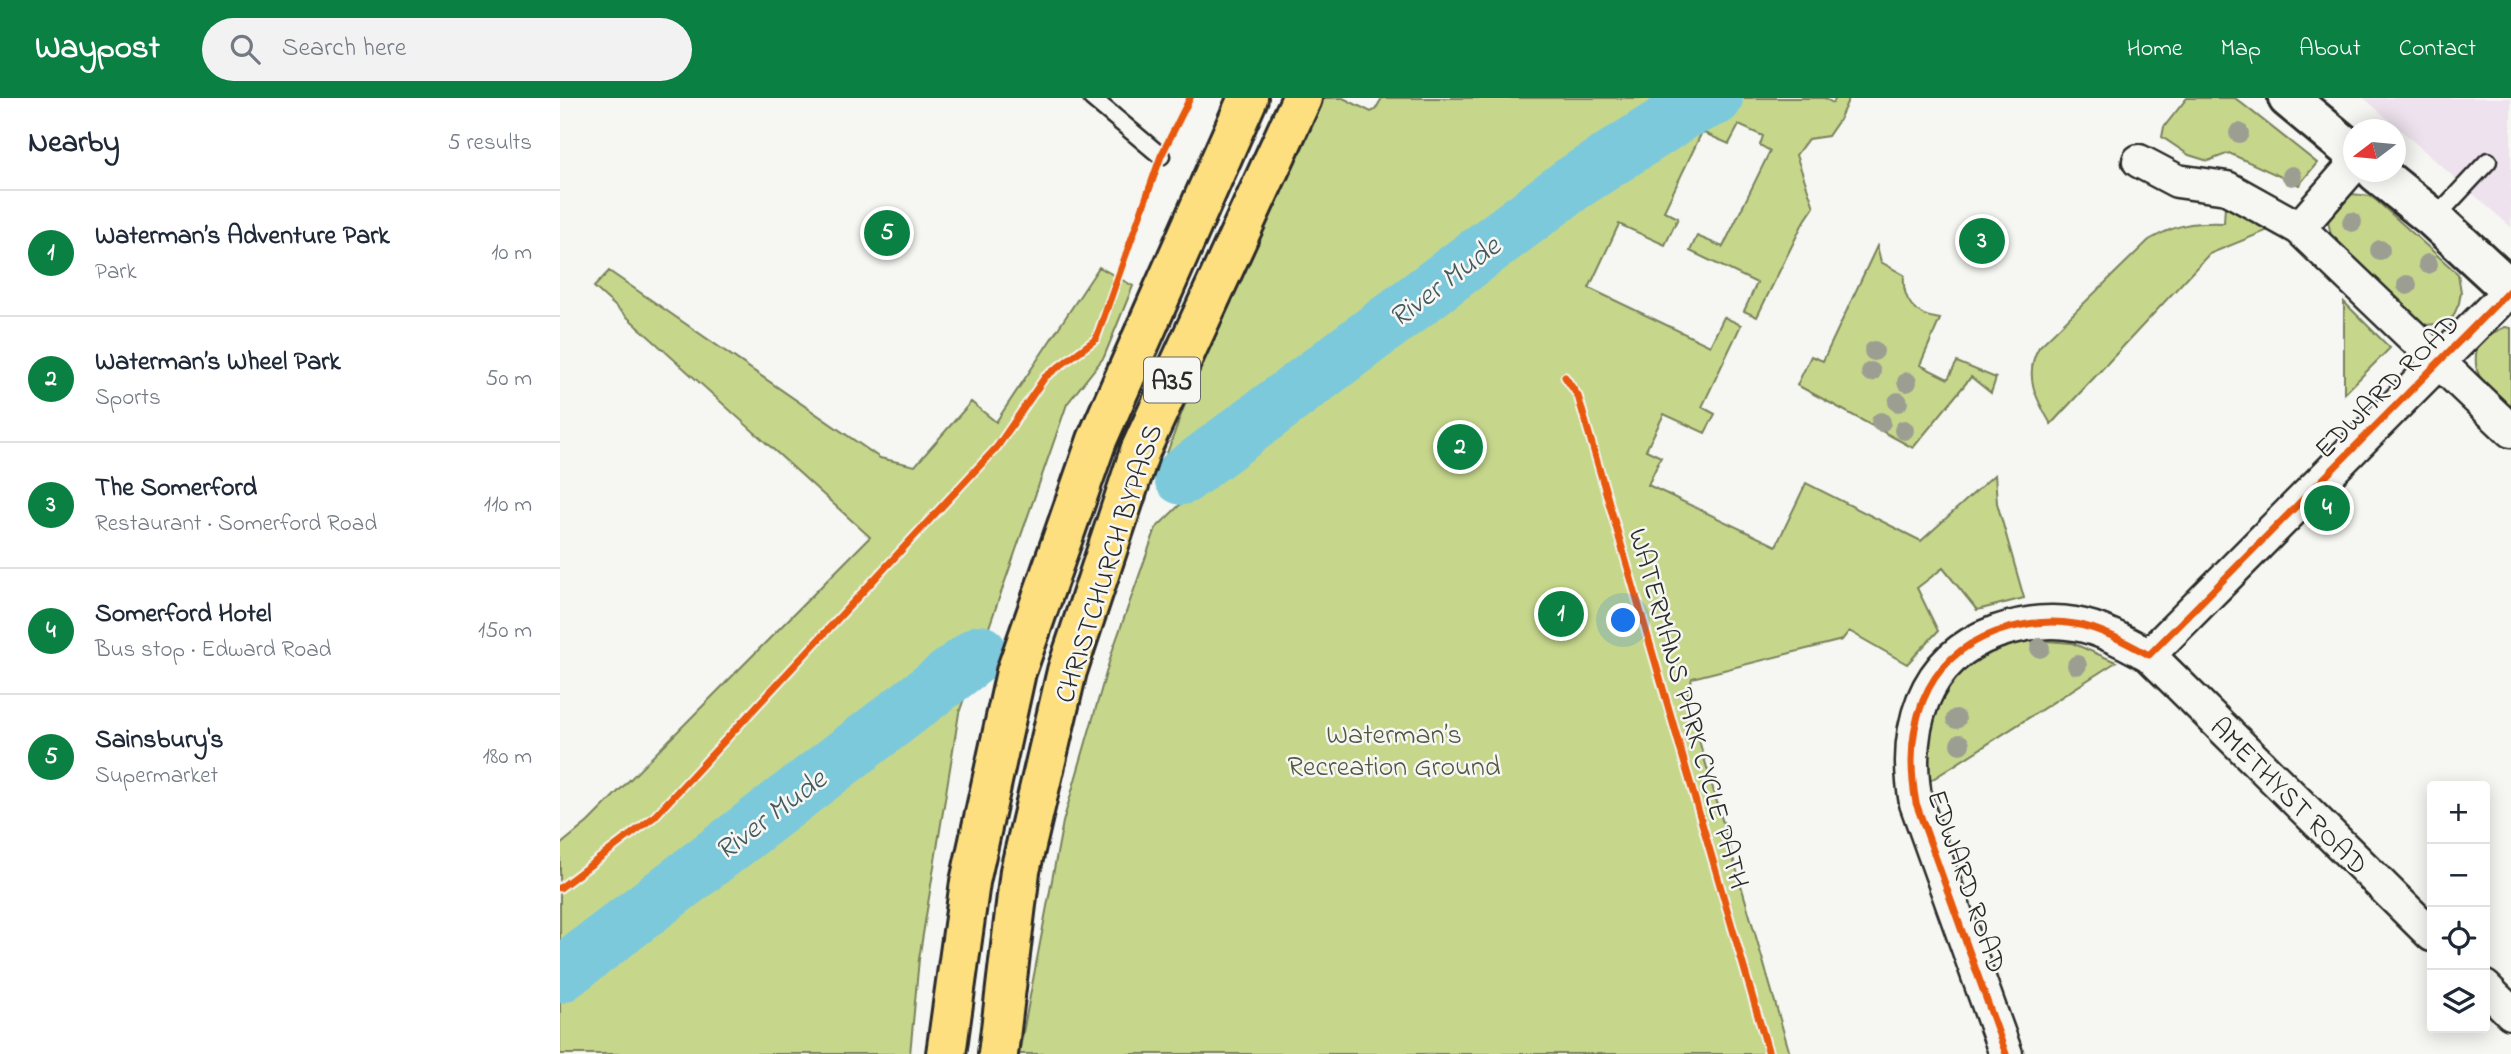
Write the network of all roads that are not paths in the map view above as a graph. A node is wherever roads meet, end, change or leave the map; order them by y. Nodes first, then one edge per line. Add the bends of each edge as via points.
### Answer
1 (1092, 98) edge
2 (1248, 98) edge
3 (1302, 98) edge
4 (2288, 98) edge
5 (2343, 144) edge
6 (1161, 156) dead end
7 (2139, 161) dead end
8 (2488, 162) dead end
9 (2343, 177) edge
10 (2388, 182) edge
11 (2434, 219) junction
12 (2299, 228) junction
13 (2511, 290) edge
14 (2439, 362) junction
15 (2511, 431) edge
16 (2149, 655) junction
17 (2427, 930) edge
18 (2490, 992) edge
19 (2511, 1013) edge
20 (946, 1054) edge
21 (998, 1054) edge
22 (2007, 1054) edge

1 - 6 lane
2 - 20 main road, CHRISTCHURCH BYPASS / A35 via 1097,440 1016,672 970,882
3 - 21 main road, CHRISTCHURCH BYPASS / A35 via 1140,451 1067,671 1020,871
4 - 5 main road
7 - 12 street via 2176,181 2227,188
8 - 11 lane
9 - 12 street
10 - 11 main road
11 - 13 main road
12 - 14 street
13 - 14 street, EDWARD ROAD
14 - 15 street
14 - 16 street, EDWARD ROAD
16 - 17 street, AMETHYST ROAD
16 - 22 street, EDWARD ROAD via 2077,624 2033,622 1986,636 1961,650 1930,683 1922,700 1911,761 1916,803
18 - 19 street

